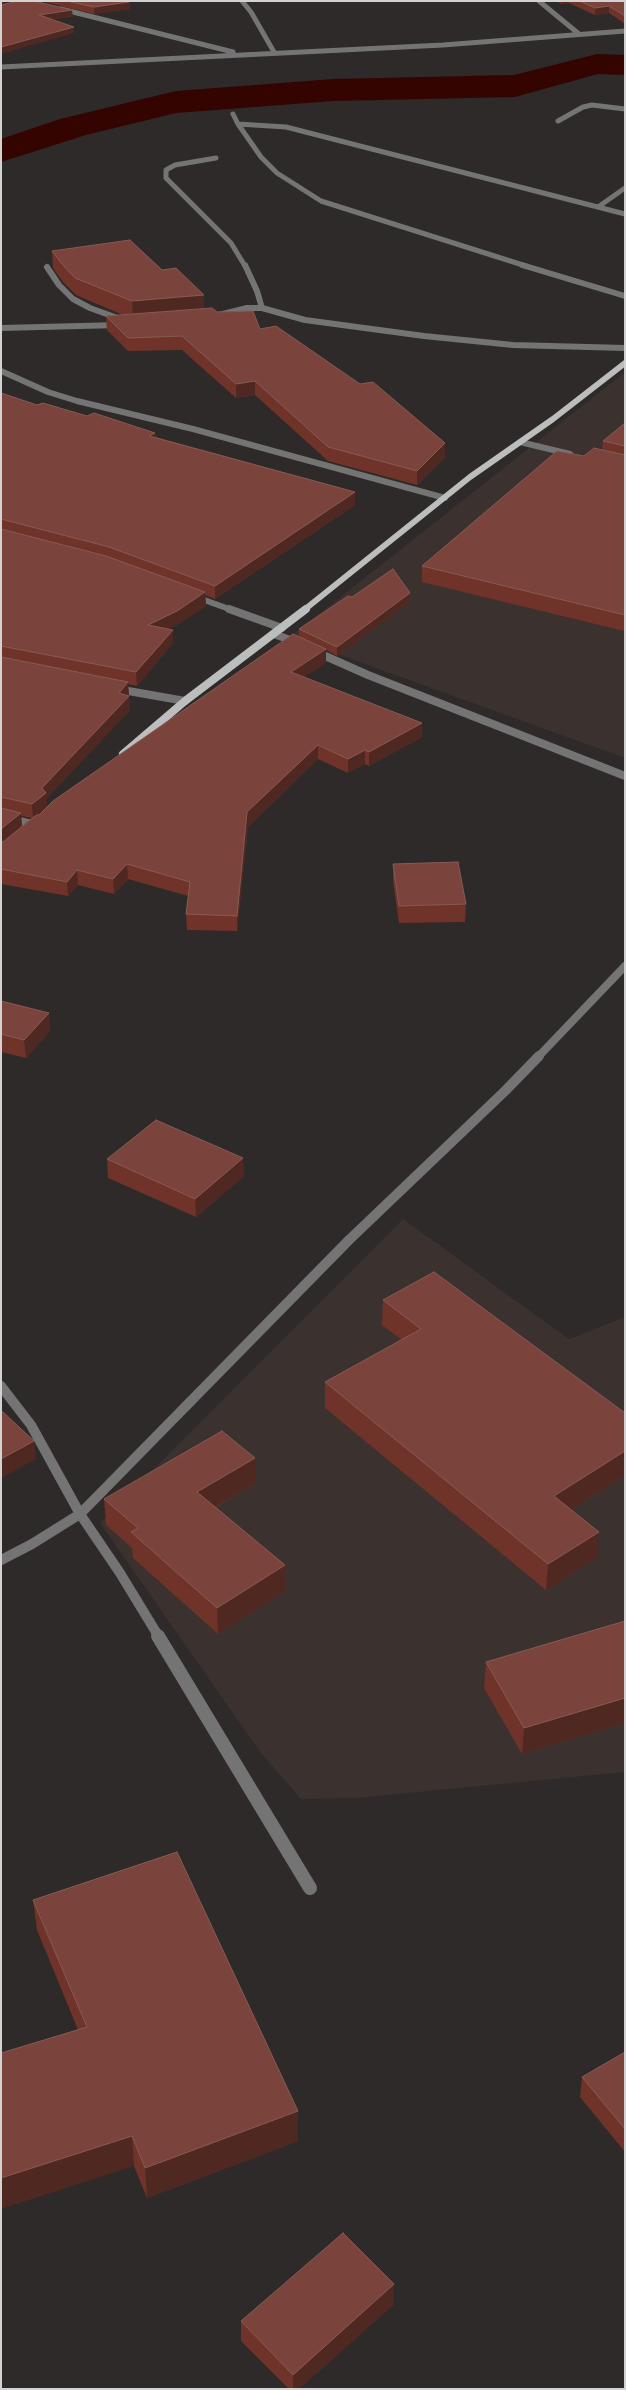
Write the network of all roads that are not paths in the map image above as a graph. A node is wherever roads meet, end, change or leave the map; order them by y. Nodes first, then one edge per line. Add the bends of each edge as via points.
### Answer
1 (242, 1) edge
2 (539, 1) edge
3 (58, 9) edge
4 (625, 31) edge
5 (579, 34) junction
6 (274, 52) junction
7 (242, 54) junction
8 (1, 67) edge
9 (625, 109) edge
10 (233, 114) dead end
11 (558, 121) dead end
12 (238, 124) junction
13 (216, 158) dead end
14 (625, 188) edge
15 (598, 207) junction
16 (625, 214) edge
17 (47, 267) dead end
18 (625, 296) edge
19 (262, 308) junction
20 (213, 316) edge
21 (1, 328) edge
22 (625, 348) edge
23 (625, 363) edge
24 (1, 372) edge
25 (520, 442) junction
26 (580, 456) edge
27 (445, 498) junction
28 (184, 593) edge
29 (282, 628) junction
30 (274, 634) junction
31 (111, 688) edge
32 (185, 700) junction
33 (118, 758) edge
34 (625, 776) edge
35 (1, 817) edge
36 (40, 822) joint
37 (25, 834) edge
38 (625, 966) edge
39 (1, 1386) edge
40 (80, 1514) junction
41 (1, 1560) edge
42 (310, 1888) dead end

1 - 6 street
2 - 5 street
3 - 7 street
4 - 5 street
5 - 6 street via 443,45
6 - 7 street
7 - 8 street
9 - 11 street via 592,105 583,107
10 - 12 street
12 - 15 street via 286,127
12 - 18 street via 260,157 277,173 321,201
13 - 19 street via 175,165 166,170 166,178 231,243 241,257
14 - 15 street
15 - 16 street
17 - 21 street via 59,285 73,299 127,323
19 - 20 street via 247,308
19 - 22 street via 305,320 424,336 514,345
23 - 25 main road
24 - 27 street via 77,401 193,429
25 - 26 street
25 - 27 main road
27 - 29 main road
28 - 29 street
29 - 30 main road
30 - 32 main road
30 - 34 street via 368,675
31 - 32 street
32 - 33 main road
35 - 36 street
36 - 37 main road
38 - 40 street via 505,1091 349,1240
39 - 40 street via 31,1425
40 - 41 street
40 - 42 street via 120,1573

